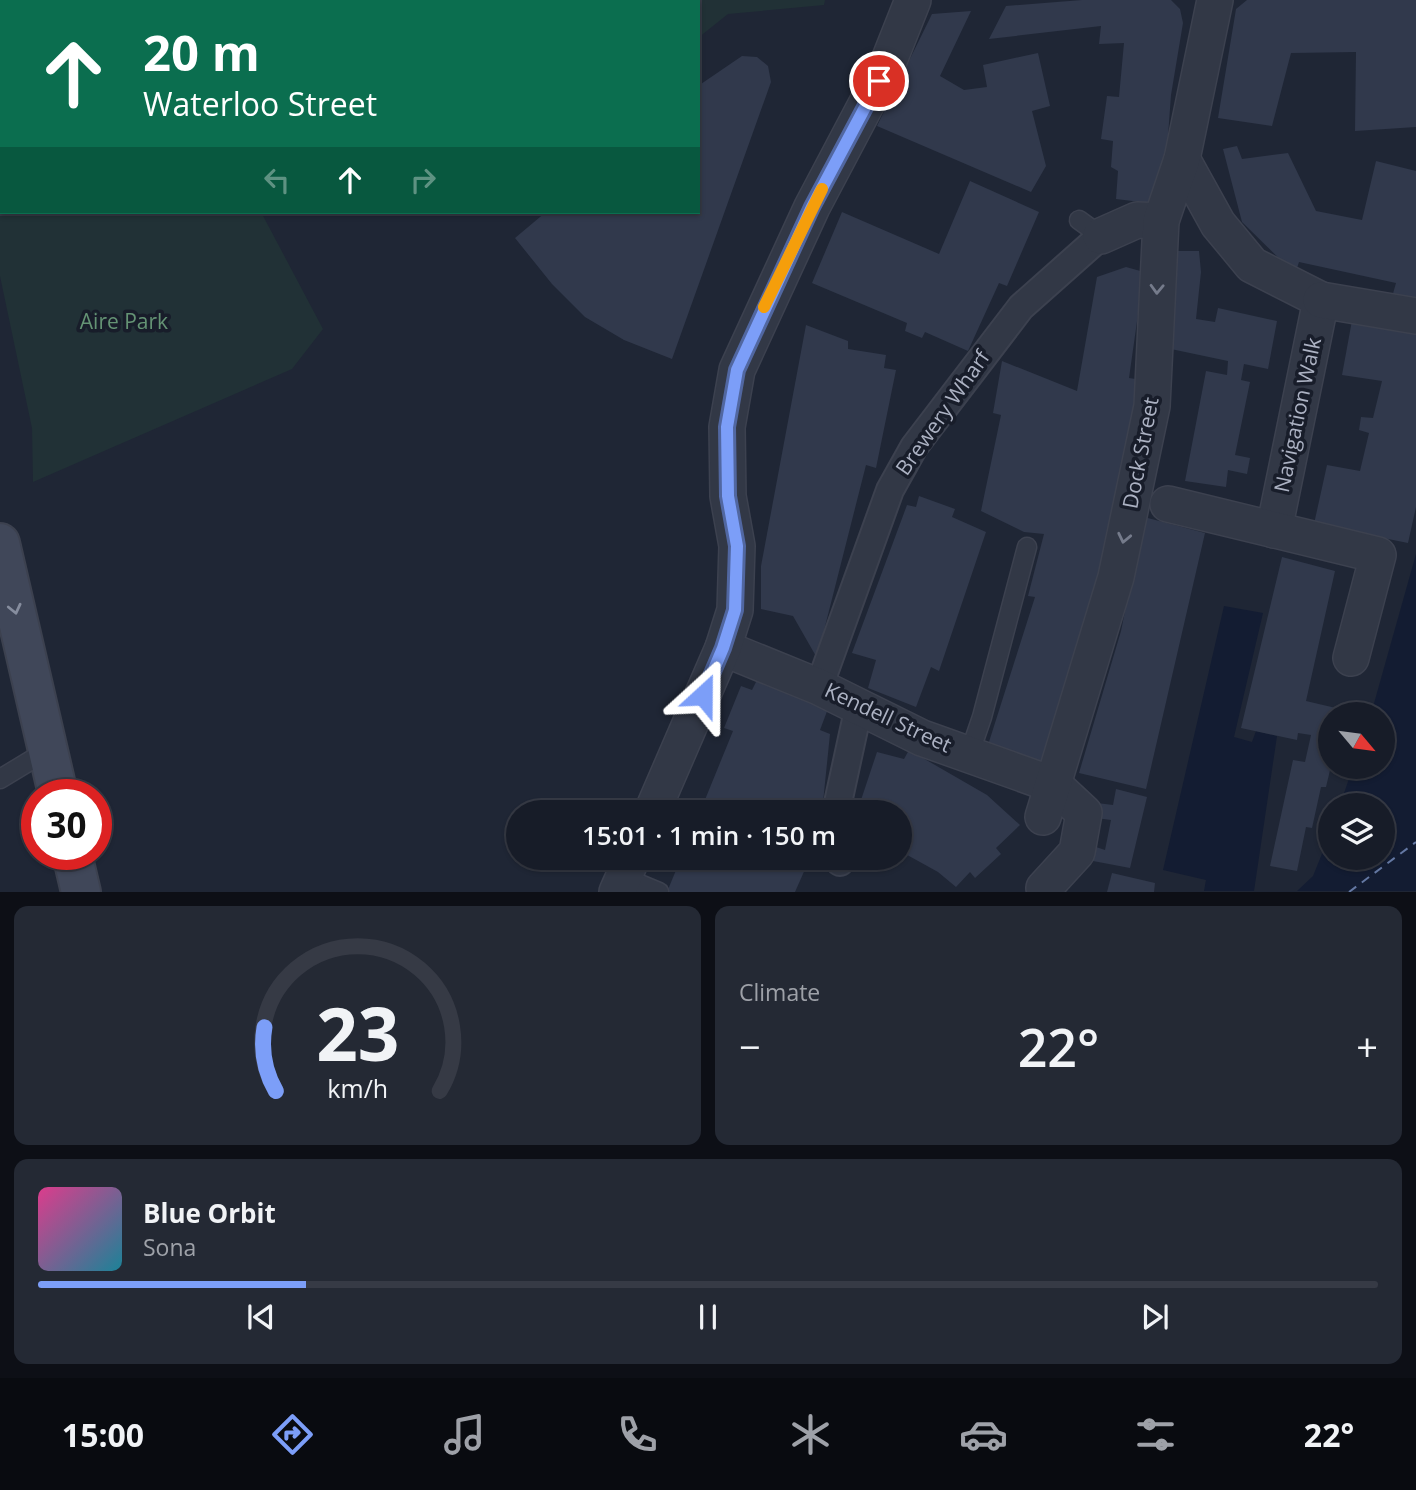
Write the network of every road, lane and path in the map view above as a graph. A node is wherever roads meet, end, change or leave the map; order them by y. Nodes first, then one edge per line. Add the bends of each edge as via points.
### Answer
1 (913, 0) edge
2 (1214, 0) edge
3 (1182, 159) junction
4 (1161, 221) junction
5 (1090, 228) joint
6 (1321, 300) junction
7 (1416, 316) edge
8 (1168, 504) dead end
9 (1274, 530) junction
10 (0, 543) edge
11 (1027, 547) dead end
12 (723, 648) junction
13 (1351, 658) dead end
14 (819, 687) junction
15 (859, 706) junction
16 (48, 750) junction
17 (969, 755) junction
18 (0, 779) edge
19 (55, 779) edge
20 (657, 800) edge
21 (839, 800) edge
22 (1048, 801) junction
23 (76, 870) edge
24 (624, 875) edge
25 (81, 891) edge
26 (659, 891) edge
27 (1047, 891) edge

1 - 12 street via 888,63 812,207 737,370 727,427 728,496 737,546 735,610
2 - 3 street, Dock Street
3 - 4 street, Dock Street
3 - 6 street via 1218,223 1252,265
4 - 5 street, Brewery Wharf
4 -> 22 street, Dock Street via 1152,406 1116,577
5 - 14 street, Brewery Wharf via 1021,307 914,447 890,490
6 - 7 street
6 - 9 street, Navigation Walk
8 - 9 street
9 - 13 street via 1378,555
10 -> 16 main road
11 - 17 lane
12 - 14 street, Kendell Street
12 - 20 street
14 - 15 street, Kendell Street
15 - 17 street, Kendell Street via 922,738
15 - 21 street
16 - 18 lane
16 - 19 main road
17 - 22 street, Kendell Street
22 - 27 street via 1084,813 1077,852 1044,888
23 - 25 main road
24 - 26 lane

